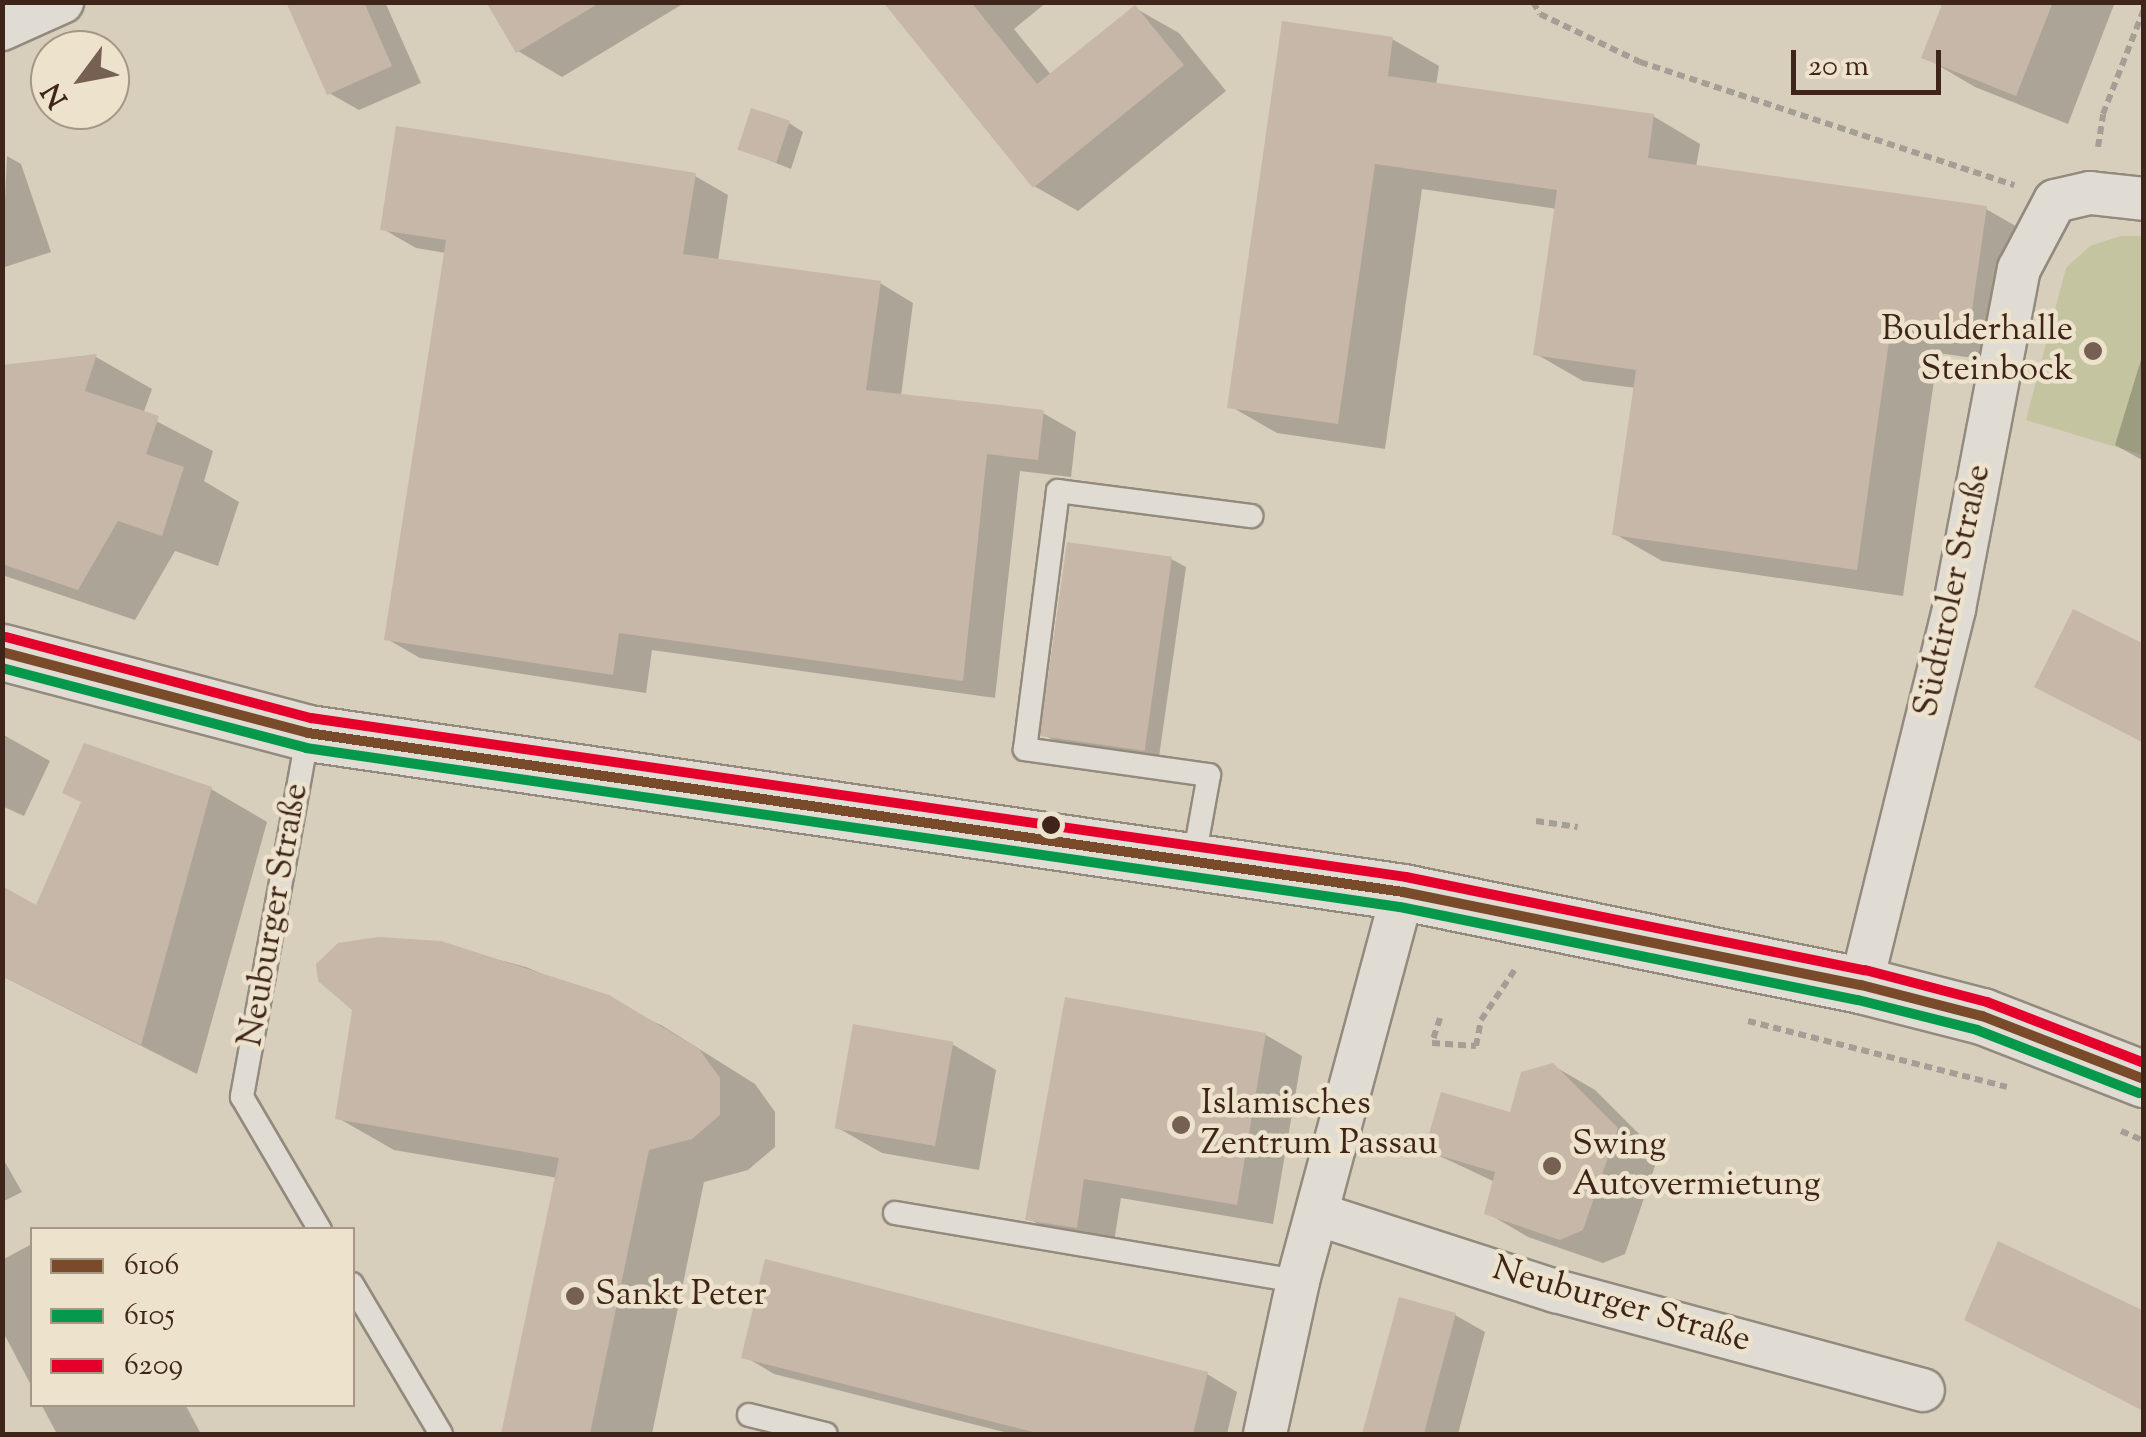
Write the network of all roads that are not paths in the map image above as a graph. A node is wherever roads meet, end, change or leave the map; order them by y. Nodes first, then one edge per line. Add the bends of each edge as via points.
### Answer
1 (62, 2) edge
2 (2, 30) edge
3 (2144, 199) edge
4 (1250, 516) dead end
5 (2, 652) edge
6 (308, 733) junction
7 (1194, 858) junction
8 (1402, 892) junction
9 (1861, 985) junction
10 (2144, 1079) edge
11 (895, 1213) dead end
12 (1320, 1215) junction
13 (318, 1227) edge
14 (1298, 1282) junction
15 (355, 1289) edge
16 (1922, 1390) dead end
17 (749, 1414) dead end
18 (441, 1434) edge
19 (826, 1434) edge
20 (1266, 1434) edge

1 - 2 street
3 - 9 street, Südtiroler Straße via 2072,197 2019,269 1954,609
4 - 7 lane via 1058,491 1025,749 1210,775
5 - 6 street, Neuburger Straße
6 - 7 street, Neuburger Straße via 803,809
6 - 13 lane, Neuburger Straße via 242,1097
7 - 8 street, Neuburger Straße
8 - 9 street, Neuburger Straße
8 - 12 street
9 - 10 street, Neuburger Straße via 1982,1016
11 - 14 lane
12 - 14 street
12 - 16 street, Neuburger Straße via 1556,1291
14 - 20 street
15 - 18 lane
17 - 19 lane

